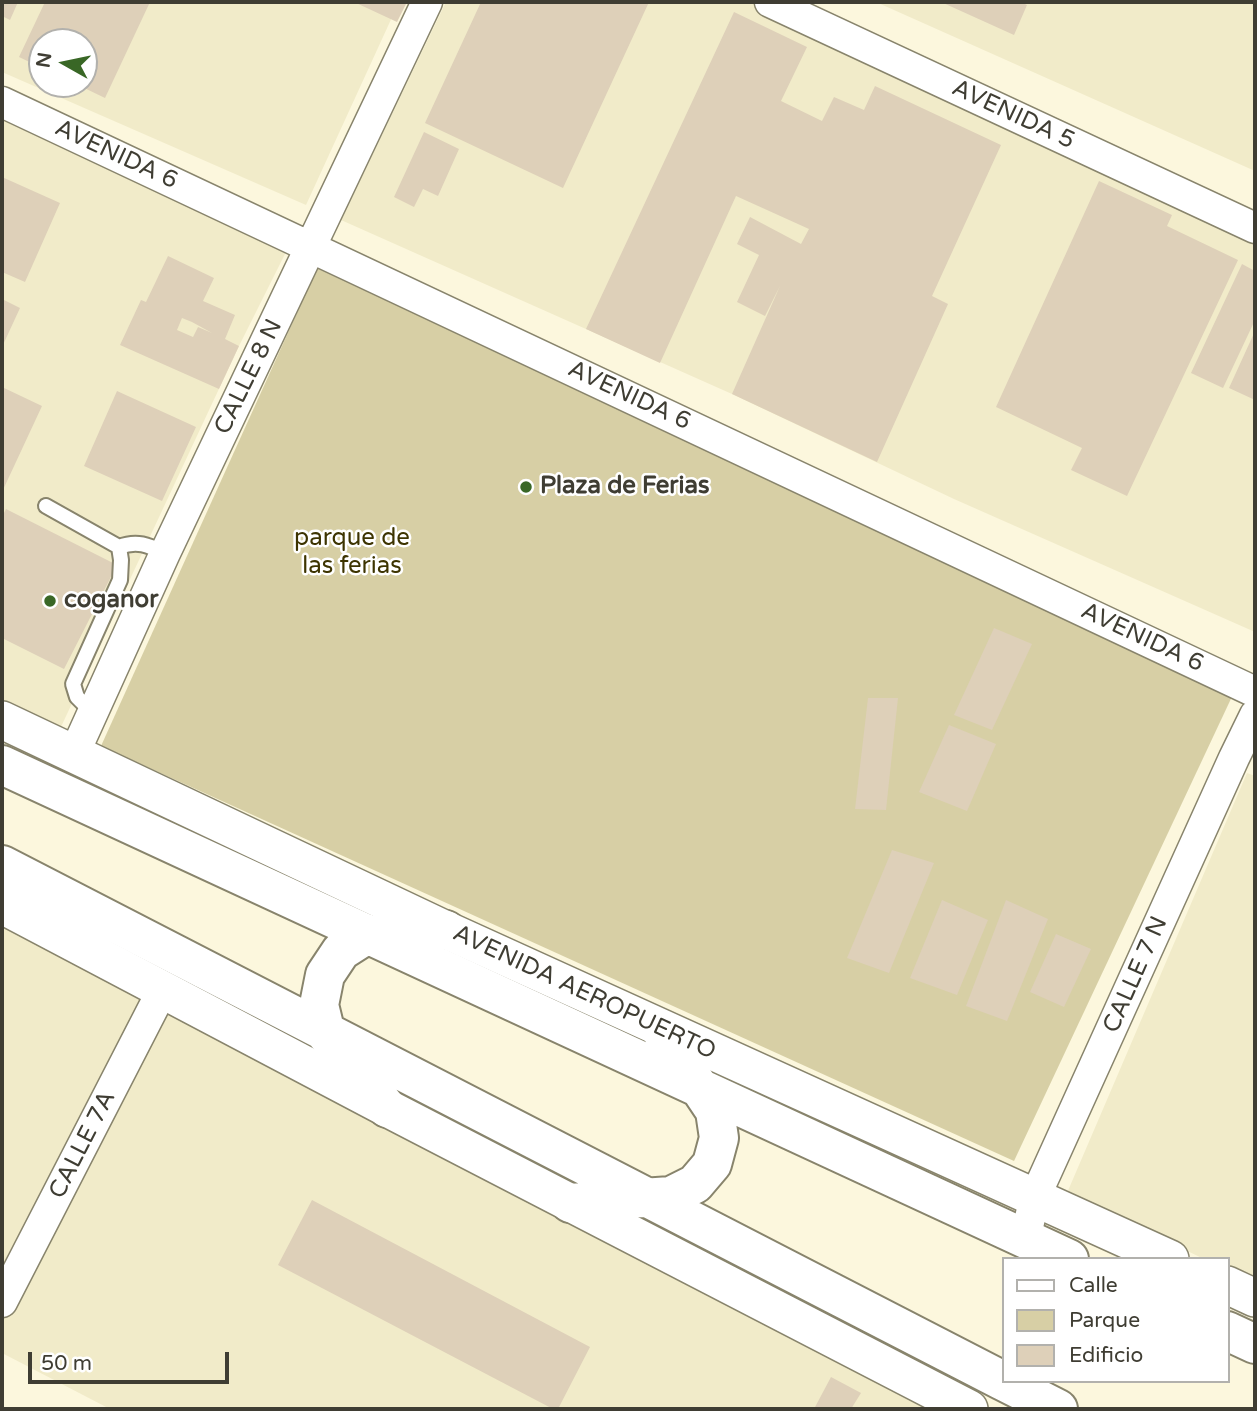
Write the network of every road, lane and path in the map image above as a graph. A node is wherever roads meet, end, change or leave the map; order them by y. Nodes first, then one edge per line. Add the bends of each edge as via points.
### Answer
1 (427, 2) edge
2 (770, 2) edge
3 (2, 102) edge
4 (1255, 228) edge
5 (312, 246) junction
6 (46, 506) dead end
7 (119, 547) junction
8 (165, 553) junction
9 (1255, 692) edge
10 (93, 713) junction
11 (1255, 715) edge
12 (2, 720) edge
13 (74, 754) junction
14 (1244, 763) edge
15 (2, 765) edge
16 (2, 865) edge
17 (2, 905) edge
18 (446, 930) junction
19 (366, 935) junction
20 (163, 989) junction
21 (660, 1029) junction
22 (326, 1034) junction
23 (701, 1088) junction
24 (387, 1108) junction
25 (645, 1197) junction
26 (1035, 1197) junction
27 (570, 1203) junction
28 (1025, 1239) junction
29 (1065, 1257) edge
30 (1166, 1257) edge
31 (1229, 1286) edge
32 (1255, 1298) edge
33 (2, 1302) edge
34 (1229, 1332) edge
35 (1255, 1344) edge
36 (996, 1378) edge
37 (1006, 1383) edge
38 (969, 1409) edge
39 (1058, 1409) edge

1 - 5 street, CALLE 8 N
2 - 4 street, AVENIDA 5
3 - 5 street, AVENIDA 6
5 - 8 street, CALLE 8 N
5 - 9 street, AVENIDA 6
6 - 7 lane
7 - 8 lane via 131,542
7 - 10 lane via 120,580 73,684 77,697
8 - 10 street, CALLE 8 N
10 - 13 street, CALLE 8 N
11 - 14 street, CALLE 7 N
12 - 13 street, AVENIDA AEROPUERTO
13 - 18 street, AVENIDA AEROPUERTO
14 - 26 street, CALLE 7 N
15 - 19 main road, AVENIDA AEROPUERTO
16 - 22 main road
17 - 20 street
18 - 19 main road
18 - 21 street, AVENIDA AEROPUERTO
19 - 22 main road via 341,951 325,975 319,1005
19 - 23 main road, AVENIDA AEROPUERTO
20 - 24 street
20 - 33 street, CALLE 7A
21 - 23 main road
21 - 26 street, AVENIDA AEROPUERTO
22 - 24 main road
22 - 25 main road
23 - 25 main road via 715,1111 719,1138 712,1164 695,1184 671,1196
23 - 28 main road, AVENIDA AEROPUERTO
24 - 27 street
25 - 27 main road
25 - 36 main road
26 - 28 street, CALLE 7 N
26 - 30 street, AVENIDA AEROPUERTO
27 - 38 street
28 - 29 main road, AVENIDA AEROPUERTO
31 - 32 street
34 - 35 main road
37 - 39 main road

